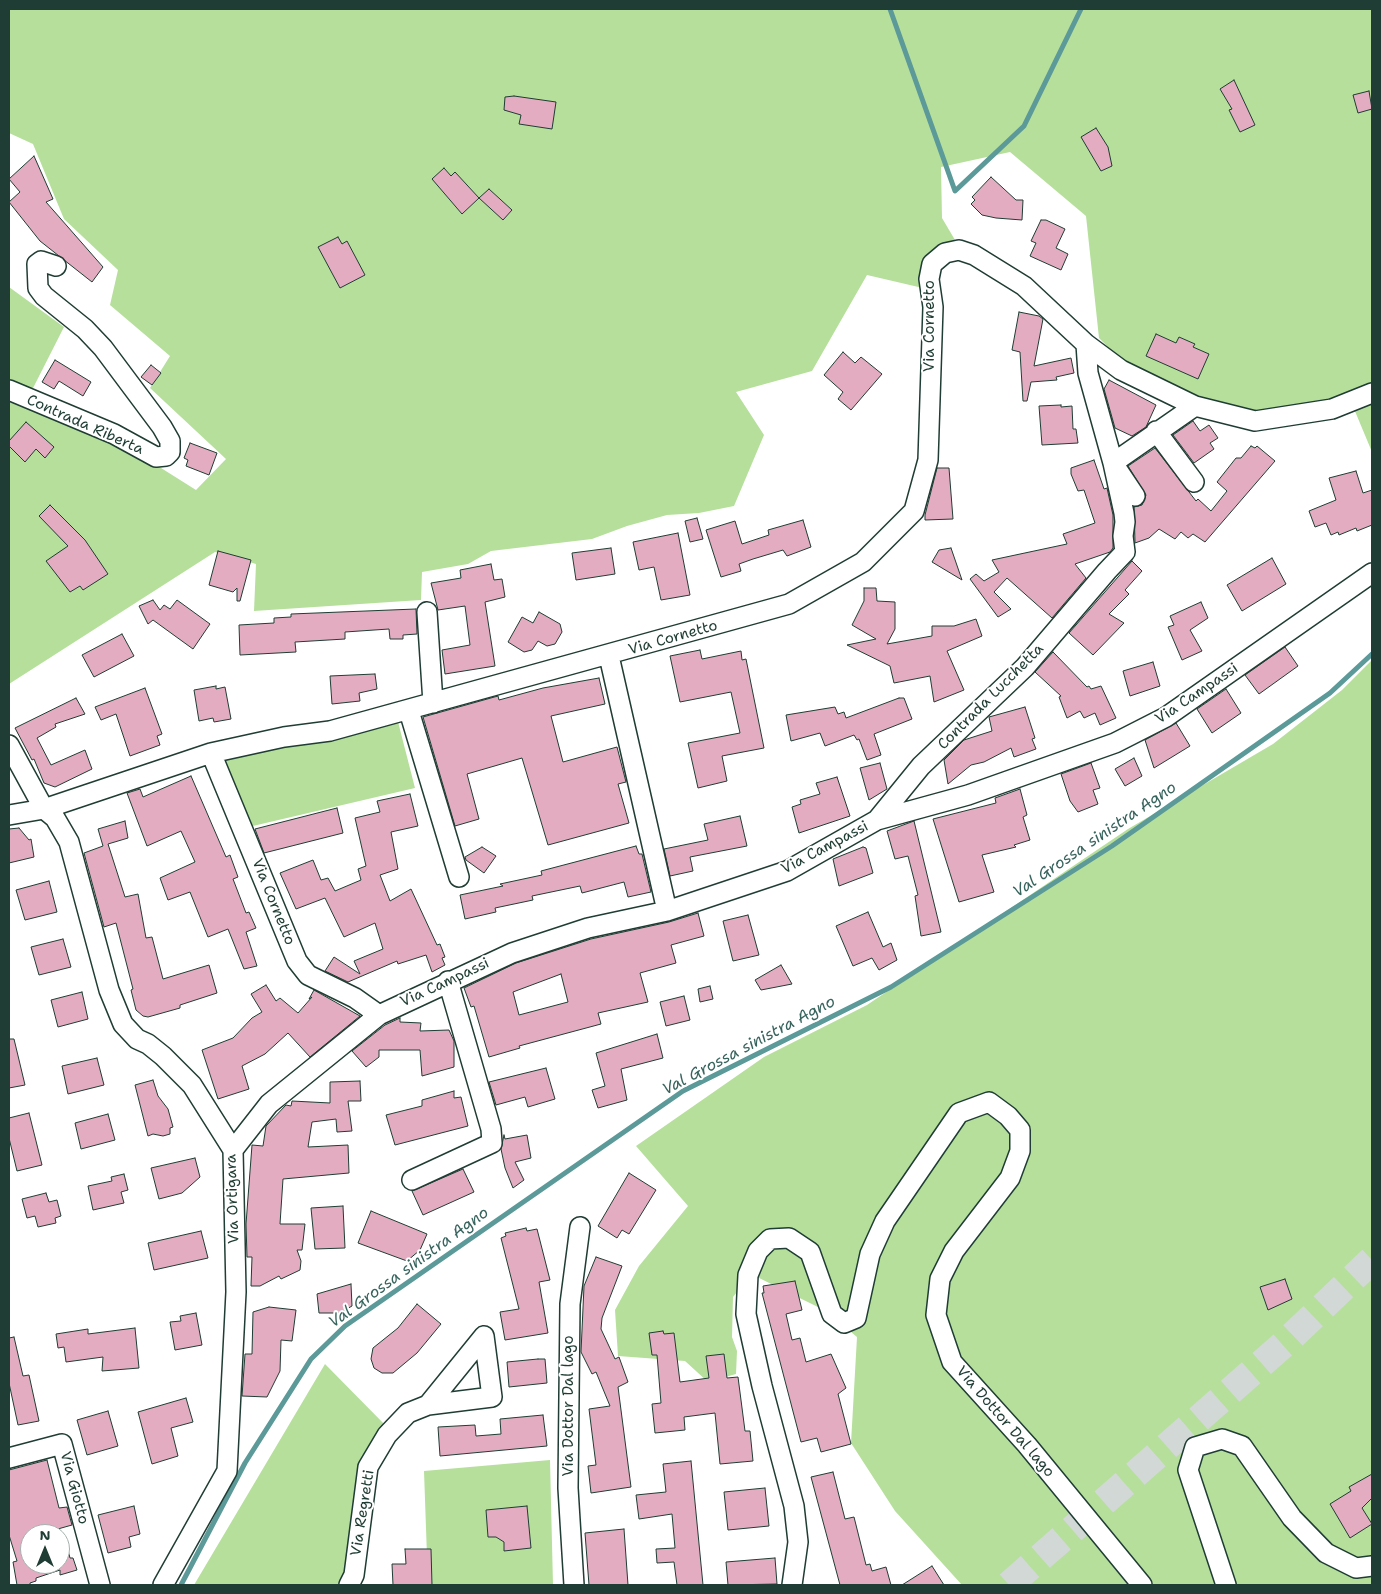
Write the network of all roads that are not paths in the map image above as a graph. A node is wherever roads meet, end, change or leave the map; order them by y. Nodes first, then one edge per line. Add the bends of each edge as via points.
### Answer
1 (44, 261) dead end
2 (1086, 344) junction
3 (9, 390) edge
4 (1372, 393) edge
5 (1195, 406) junction
6 (1156, 432) junction
7 (1113, 463) junction
8 (1194, 482) dead end
9 (1135, 496) dead end
10 (1372, 573) edge
11 (427, 612) dead end
12 (609, 656) junction
13 (433, 703) junction
14 (409, 711) junction
15 (9, 745) edge
16 (211, 752) junction
17 (44, 809) junction
18 (9, 815) edge
19 (877, 820) junction
20 (459, 877) dead end
21 (667, 911) junction
22 (448, 981) junction
23 (379, 1015) junction
24 (233, 1150) junction
25 (412, 1180) dead end
26 (580, 1227) dead end
27 (428, 1405) dead end
28 (9, 1458) edge
29 (1372, 1566) edge
30 (100, 1585) edge
31 (163, 1585) edge
32 (349, 1585) edge
33 (574, 1585) edge
34 (792, 1585) edge
35 (1142, 1585) edge
36 (1226, 1585) edge

1 - 3 street, Contrada Riberta via 36,273 38,288 103,348 162,427 170,441 170,452 156,457 114,434
2 - 5 street, Via Cornetto via 1121,370
2 - 7 street via 1088,373
2 - 12 street, Via Cornetto via 1024,286 974,254 959,250 945,253 932,264 929,279 933,307 928,460 914,511 863,562 789,604
4 - 5 street, Via Cornetto via 1332,409 1255,421
5 - 6 street
6 - 7 street
6 - 8 street
7 - 9 street
7 - 19 street, Contrada Lucchetta via 1125,522 1125,552 1025,668 921,766
10 - 19 street, Via Campassi via 1166,717 1115,744 968,796
11 - 13 street
12 - 13 street, Via Cornetto
12 - 21 street, Via Cornetto
13 - 14 street, Via Cornetto
14 - 16 street, Via Cornetto via 330,731
14 - 20 street
15 - 17 street, Via Ortigara
16 - 17 street, Via Cornetto
16 - 23 street, Via Cornetto via 297,962 308,975 355,998
17 - 18 street, Via Cornetto
17 - 24 street, Via Ortigara via 55,818 69,842 109,990 123,1024 137,1039 164,1056 192,1085
19 - 21 street, Via Campassi via 787,872
21 - 22 street, Via Campassi via 588,928 522,950
22 - 23 street, Via Campassi
22 - 25 street via 491,1129 492,1143
23 - 24 street, Via Campassi via 269,1104
24 - 31 street, Via Ortigara via 236,1292 226,1471
26 - 33 street, Via Dottor Dal lago via 570,1304 568,1488
27 - 32 street, Via Regretti via 408,1413 387,1435 368,1467 354,1575
28 - 30 street, Via Giotto via 62,1444
29 - 36 street via 1356,1568 1326,1553 1292,1518 1242,1446 1222,1439 1195,1447 1188,1470
34 - 35 street, Via Dottor Dal lago via 798,1542 794,1506 746,1314 751,1267 758,1251 770,1239 789,1238 810,1252 832,1314 844,1323 856,1318 870,1254 885,1221 959,1113 989,1102 1020,1130 1020,1151 1010,1178 954,1251 940,1279 936,1314 952,1362 1027,1445

